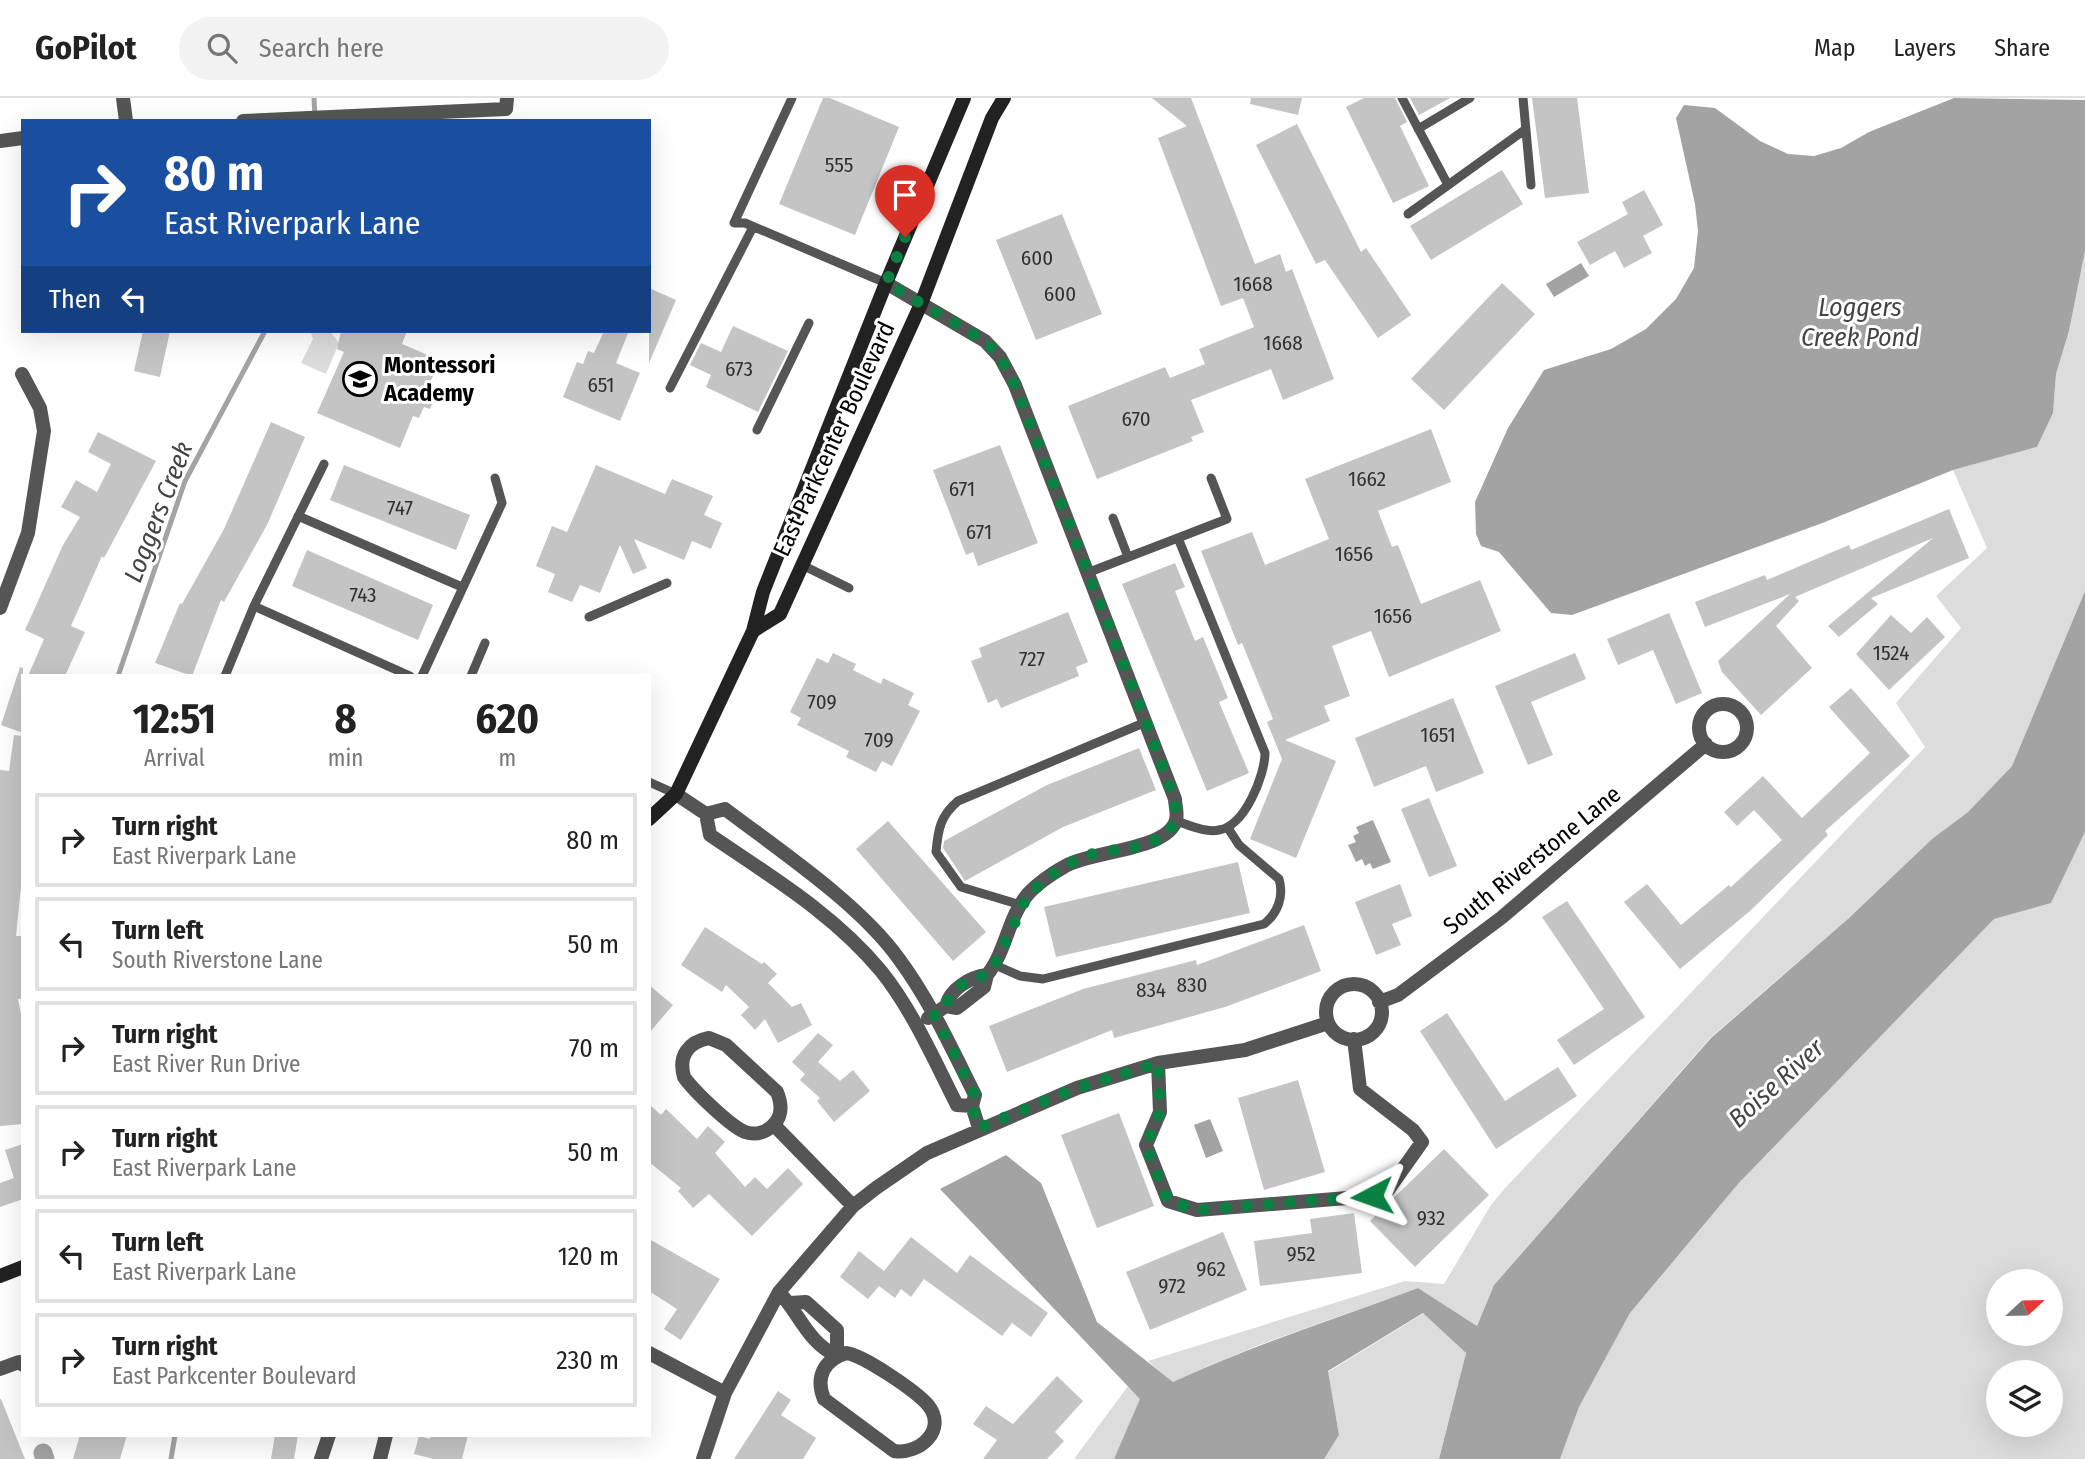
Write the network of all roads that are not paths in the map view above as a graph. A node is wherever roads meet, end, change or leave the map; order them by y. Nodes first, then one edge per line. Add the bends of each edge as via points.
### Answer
1 (123, 98) edge
2 (792, 98) edge
3 (964, 98) edge
4 (1004, 98) edge
5 (1402, 98) edge
6 (1470, 98) edge
7 (1523, 98) edge
8 (507, 103) edge
9 (126, 119) edge
10 (278, 119) edge
11 (1526, 129) junction
12 (1419, 130) junction
13 (21, 138) edge
14 (0, 141) edge
15 (1448, 185) junction
16 (1531, 185) dead end
17 (1408, 214) dead end
18 (753, 227) junction
19 (886, 283) junction
20 (921, 304) junction
21 (809, 323) dead end
22 (22, 374) dead end
23 (670, 388) dead end
24 (757, 430) dead end
25 (324, 464) dead end
26 (495, 478) dead end
27 (1211, 478) dead end
28 (298, 516) junction
29 (1113, 518) dead end
30 (1178, 538) junction
31 (1128, 557) junction
32 (802, 565) junction
33 (1087, 573) junction
34 (667, 583) dead end
35 (462, 587) junction
36 (849, 587) dead end
37 (254, 606) junction
38 (0, 608) edge
39 (589, 617) dead end
40 (753, 631) junction
41 (485, 643) dead end
42 (226, 674) edge
43 (406, 674) edge
44 (423, 674) edge
45 (472, 674) edge
46 (1146, 722) junction
47 (1706, 744) dead end
48 (651, 783) edge
49 (676, 794) junction
50 (706, 814) junction
51 (651, 817) edge
52 (1176, 821) junction
53 (1228, 828) junction
54 (1021, 905) junction
55 (991, 970) junction
56 (1379, 1002) junction
57 (940, 1010) junction
58 (1328, 1023) junction
59 (917, 1025) junction
60 (1354, 1039) junction
61 (1158, 1063) junction
62 (972, 1106) junction
63 (774, 1125) junction
64 (979, 1128) junction
65 (853, 1206) junction
66 (21, 1268) edge
67 (0, 1276) edge
68 (784, 1298) junction
69 (651, 1354) edge
70 (836, 1356) junction
71 (21, 1364) edge
72 (0, 1368) edge
73 (725, 1393) junction
74 (327, 1437) edge
75 (386, 1437) edge
76 (321, 1459) edge
77 (380, 1459) edge
78 (703, 1459) edge

1 - 9 street
2 - 18 lane via 734,223
3 - 19 main road, East Parkcenter Boulevard
4 - 20 main road, East Parkcenter Boulevard via 992,118
5 - 12 lane
6 - 12 lane
7 - 11 lane
8 - 10 street
11 - 15 lane
11 - 16 lane
12 - 15 lane
13 - 14 street
15 - 17 lane
18 - 19 lane
18 - 23 lane
19 - 20 street
19 - 40 main road, East Parkcenter Boulevard via 758,604
20 - 32 main road, East Parkcenter Boulevard
20 - 33 street via 985,341 1000,357
21 - 24 lane
22 - 38 street via 40,408 44,430 28,533
25 - 28 lane
26 - 35 lane via 502,503
27 - 30 lane via 1227,519
28 - 35 lane
28 - 37 lane
29 - 31 lane
30 - 31 lane
30 - 53 lane via 1265,752 1260,783
31 - 33 lane
32 - 36 lane
32 - 40 main road, East Parkcenter Boulevard via 779,614
33 - 46 street
34 - 39 lane
35 - 44 lane
37 - 42 lane
37 - 43 lane
40 - 49 main road, East Parkcenter Boulevard
41 - 45 lane
46 - 52 street via 1174,799
46 - 54 lane via 958,801 946,811 938,828 936,852 961,887
47 - 56 street, South Riverstone Lane via 1501,918 1398,995
48 - 49 lane
49 - 50 street
49 - 51 main road, East Parkcenter Boulevard
50 - 57 street via 725,808 846,903
50 - 59 street via 710,835 826,915 881,971
52 - 53 lane via 1201,829
52 - 54 street via 1170,831 1148,844 1087,855 1062,867
53 - 55 lane via 1239,845 1279,879 1281,897 1264,924 1044,979
54 - 55 street
55 - 57 street via 984,987 957,1008
56 - 58 street via 1364,986 1346,985 1327,1003
56 - 60 street via 1378,1026
57 - 59 street
57 - 62 street via 975,1095
58 - 60 street via 1338,1034
58 - 61 street via 1245,1050
59 - 62 street via 957,1105
60 - 61 street via 1360,1089 1422,1142 1388,1189 1372,1196 1197,1210 1168,1201 1146,1145 1160,1112
61 - 64 street via 1077,1088
62 - 64 street
63 - 63 street via 759,1133 742,1131 689,1084 681,1068 692,1044 718,1040 776,1092 781,1109
63 - 65 street
64 - 65 street via 927,1153
65 - 68 street
66 - 67 main road
68 - 70 street via 822,1350
68 - 70 street via 806,1302 837,1330
68 - 73 street
69 - 73 street
70 - 70 street via 865,1358 927,1404 934,1422 922,1447 894,1451 830,1407 819,1380
71 - 72 street
73 - 78 street
74 - 76 street
75 - 77 street

